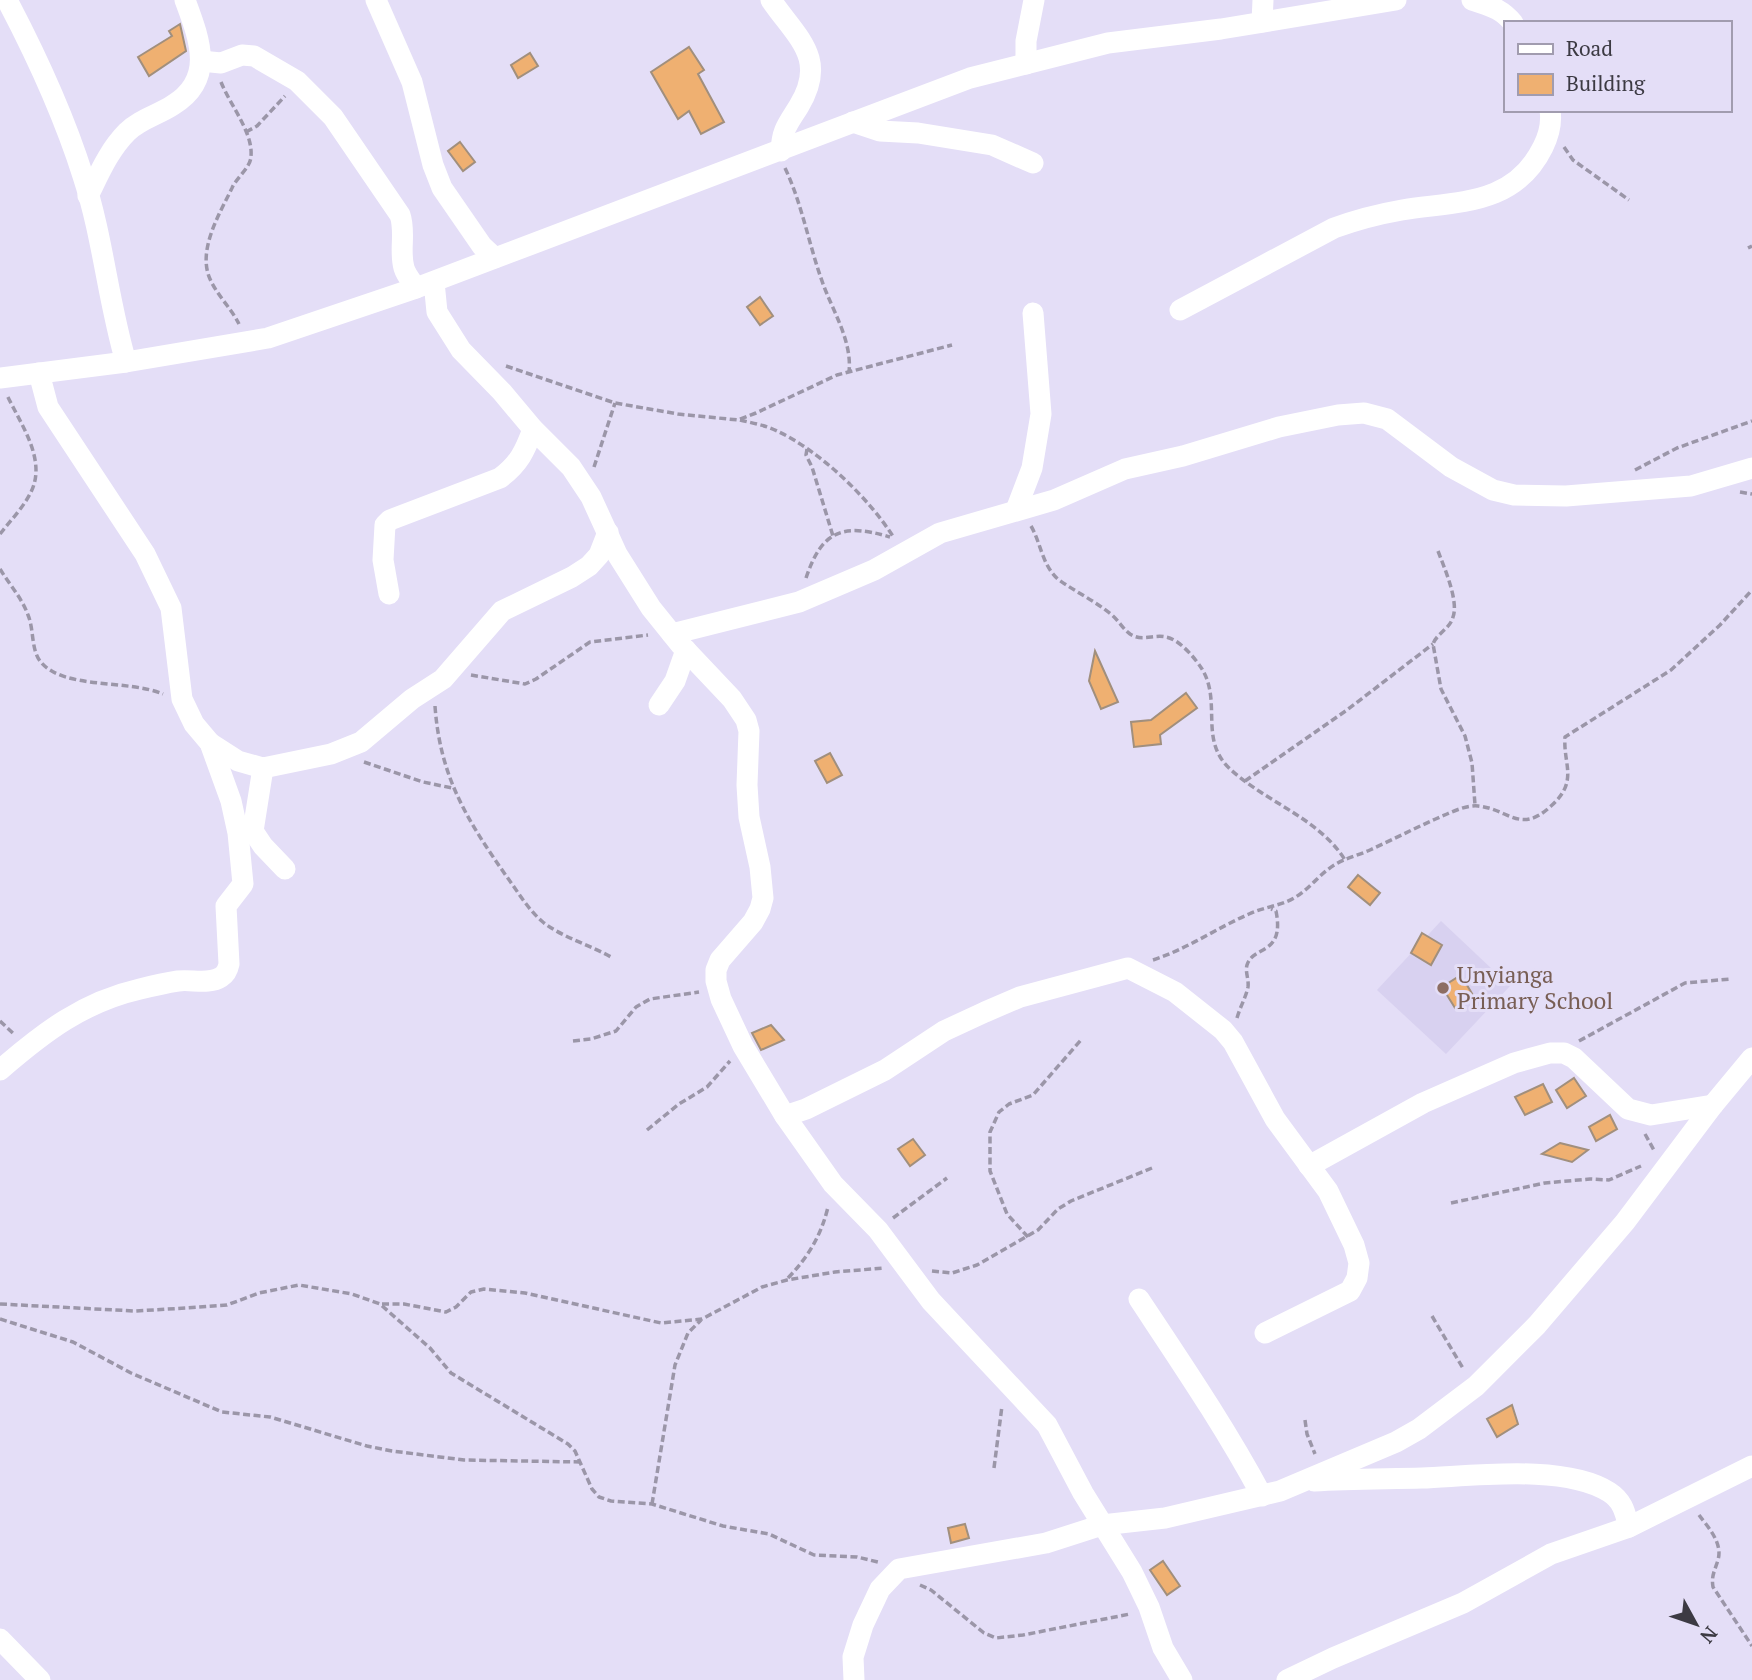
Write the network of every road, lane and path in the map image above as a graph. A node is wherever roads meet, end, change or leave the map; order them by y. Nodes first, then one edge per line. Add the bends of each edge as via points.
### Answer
1 (7, 0) edge
2 (185, 0) edge
3 (376, 0) edge
4 (771, 0) edge
5 (1034, 0) edge
6 (1263, 0) edge
7 (1396, 0) edge
8 (1472, 0) edge
9 (1512, 21) edge
10 (1262, 22) junction
11 (209, 62) junction
12 (1026, 64) junction
13 (297, 81) junction
14 (1551, 115) edge
15 (853, 122) junction
16 (246, 132) junction
17 (780, 151) junction
18 (1033, 163) dead end
19 (88, 196) junction
20 (1629, 200) dead end
21 (495, 258) junction
22 (425, 285) junction
23 (1180, 310) dead end
24 (1033, 313) dead end
25 (244, 344) junction
26 (952, 345) dead end
27 (126, 362) junction
28 (500, 364) dead end
29 (849, 372) junction
30 (40, 373) junction
31 (3, 385) edge
32 (615, 402) junction
33 (738, 420) junction
34 (1752, 421) edge
35 (533, 429) junction
36 (807, 449) junction
37 (1752, 468) edge
38 (1627, 474) dead end
39 (591, 497) junction
40 (1013, 511) junction
41 (608, 532) junction
42 (0, 534) edge
43 (833, 536) junction
44 (894, 538) junction
45 (919, 545) junction
46 (1438, 551) dead end
47 (0, 569) edge
48 (1752, 590) edge
49 (388, 594) dead end
50 (799, 602) junction
51 (675, 637) junction
52 (1433, 644) junction
53 (441, 680) junction
54 (659, 705) dead end
55 (186, 710) junction
56 (210, 743) junction
57 (363, 762) dead end
58 (263, 768) junction
59 (1245, 781) junction
60 (452, 788) junction
61 (1475, 805) junction
62 (1345, 860) junction
63 (285, 869) dead end
64 (1269, 908) junction
65 (611, 957) dead end
66 (1128, 968) junction
67 (1730, 979) dead end
68 (719, 992) junction
69 (1081, 1040) dead end
70 (573, 1041) dead end
71 (1233, 1042) junction
72 (743, 1046) junction
73 (1564, 1053) junction
74 (1752, 1058) edge
75 (0, 1070) edge
76 (1713, 1105) junction
77 (1628, 1109) junction
78 (785, 1116) junction
79 (648, 1130) dead end
80 (1662, 1163) junction
81 (1309, 1166) junction
82 (1152, 1168) dead end
83 (947, 1178) dead end
84 (833, 1185) junction
85 (1451, 1203) dead end
86 (878, 1230) junction
87 (1028, 1237) junction
88 (900, 1263) junction
89 (787, 1280) junction
90 (1139, 1299) dead end
91 (0, 1304) edge
92 (380, 1304) junction
93 (1432, 1316) dead end
94 (0, 1318) edge
95 (702, 1318) junction
96 (1265, 1333) dead end
97 (1003, 1379) junction
98 (1476, 1386) junction
99 (1305, 1420) dead end
100 (581, 1462) junction
101 (1752, 1466) edge
102 (994, 1468) dead end
103 (1312, 1478) junction
104 (1262, 1496) junction
105 (1687, 1499) junction
106 (652, 1504) junction
107 (1102, 1525) junction
108 (1629, 1527) junction
109 (895, 1573) junction
110 (1149, 1607) junction
111 (0, 1639) edge
112 (1752, 1646) edge
113 (40, 1680) edge
114 (854, 1680) edge
115 (1182, 1680) edge
116 (1287, 1680) edge

1 - 19 street via 37,57
2 - 11 street
3 - 21 street via 412,82 442,188
4 - 17 street via 810,57 812,69 807,92 782,131
5 - 12 street
6 - 10 street
7 - 10 street
8 - 9 street via 1493,6
10 - 12 street via 1108,43
11 - 13 street via 254,56
11 - 16 path
11 - 19 street via 182,99 138,123 113,147
12 - 15 street via 970,78
13 - 16 path via 272,112
13 - 22 street via 333,117 396,206 403,225 404,269
14 - 20 path via 1568,154
14 - 23 street via 1538,157 1511,185 1489,196 1334,228
15 - 17 street
15 - 18 street via 880,131 992,145
16 - 25 path via 250,162 237,178 215,226 207,271 233,313
17 - 21 street
17 - 29 path via 779,160 837,312
19 - 27 street
21 - 22 street
22 - 25 street
22 - 35 street via 461,350
24 - 40 street via 1041,414 1032,468
25 - 27 street
26 - 29 path
27 - 30 street
28 - 32 path
29 - 33 path
30 - 31 street
30 - 55 street via 48,407 159,580 171,608
31 - 42 path via 36,463 32,491
32 - 33 path
32 - 39 path via 595,466
33 - 36 path via 778,431
34 - 38 path
35 - 39 street via 572,467
35 - 49 street via 522,458 500,478 385,525 383,560
36 - 43 path
36 - 44 path via 859,492
37 - 40 street via 1691,486 1566,496 1514,495 1469,478 1387,419 1364,413 1279,427 1125,469
39 - 41 street
40 - 45 street via 958,526
40 - 59 path via 1032,527 1046,564 1059,580 1114,617 1132,636 1171,638 1200,666 1211,694 1214,749
41 - 51 street via 629,573
41 - 53 street via 589,566 502,611
43 - 44 path via 855,530
43 - 50 path via 815,554
44 - 45 path
45 - 50 street
46 - 52 path via 1454,616
47 - 55 path via 27,610 38,659 47,668 70,678 152,690
48 - 61 path via 1671,670 1565,737 1568,776 1552,806 1519,821
50 - 51 street
51 - 53 path via 590,642 525,684
51 - 54 street via 675,681
51 - 68 street via 732,699 749,732 749,817 763,898 753,922 720,960 716,970
52 - 59 path
52 - 61 path via 1441,690 1465,736
53 - 58 street via 352,747
53 - 60 path via 439,737
55 - 56 street
56 - 58 street via 238,761
56 - 75 street via 231,801 242,876 241,889 226,906 228,970 211,981 180,981 94,1002 46,1032
57 - 60 path
58 - 63 street via 253,831
59 - 62 path via 1333,842
60 - 65 path via 472,827 533,912 552,928
61 - 62 path
62 - 64 path via 1297,897
64 - 66 path
64 - 71 path via 1276,911 1276,937 1246,965 1248,989
66 - 71 street via 1175,992
66 - 78 street via 997,1007 944,1031 884,1070
67 - 73 path via 1685,983
68 - 70 path via 650,999 636,1007 616,1031
68 - 72 street
69 - 87 path via 1033,1095 999,1112 990,1132 990,1171 1007,1214
71 - 81 street via 1264,1102
72 - 78 street
72 - 79 path via 707,1087
73 - 77 street
73 - 81 street via 1514,1063 1423,1103
74 - 76 street
76 - 77 street via 1651,1115
76 - 80 street
77 - 80 path
78 - 84 street
80 - 85 path via 1609,1180 1545,1184
80 - 98 street via 1625,1222 1553,1307
81 - 96 street via 1328,1191 1354,1245 1357,1278 1350,1291
82 - 87 path via 1071,1200
83 - 86 path
84 - 86 street
84 - 89 path via 821,1232
86 - 88 street
87 - 88 path via 964,1271 940,1272
88 - 89 path
88 - 97 street
89 - 95 path via 762,1287
90 - 104 street via 1201,1391
91 - 92 path via 173,1309 227,1305 299,1285
92 - 95 path via 446,1312 471,1292 484,1289 525,1293 661,1323
92 - 100 path via 451,1373 568,1444
93 - 98 path
94 - 100 path via 73,1342 222,1412 270,1417 392,1451 464,1460
95 - 106 path via 688,1333 675,1365
97 - 102 path
97 - 107 street via 1047,1426
98 - 103 street via 1396,1442
99 - 103 path
100 - 106 path via 599,1497
101 - 105 street
103 - 104 street
103 - 108 street via 1504,1474 1585,1481 1623,1503
104 - 107 street via 1165,1518
105 - 108 street
105 - 112 path via 1717,1543 1713,1587
106 - 109 path via 723,1526 769,1534 814,1555 869,1559
107 - 109 street via 1046,1543
107 - 110 street
108 - 116 street via 1551,1555 1463,1603
109 - 110 path via 931,1591 996,1638 1126,1616
109 - 114 street via 880,1589 859,1634
110 - 115 street via 1163,1648
111 - 113 street

